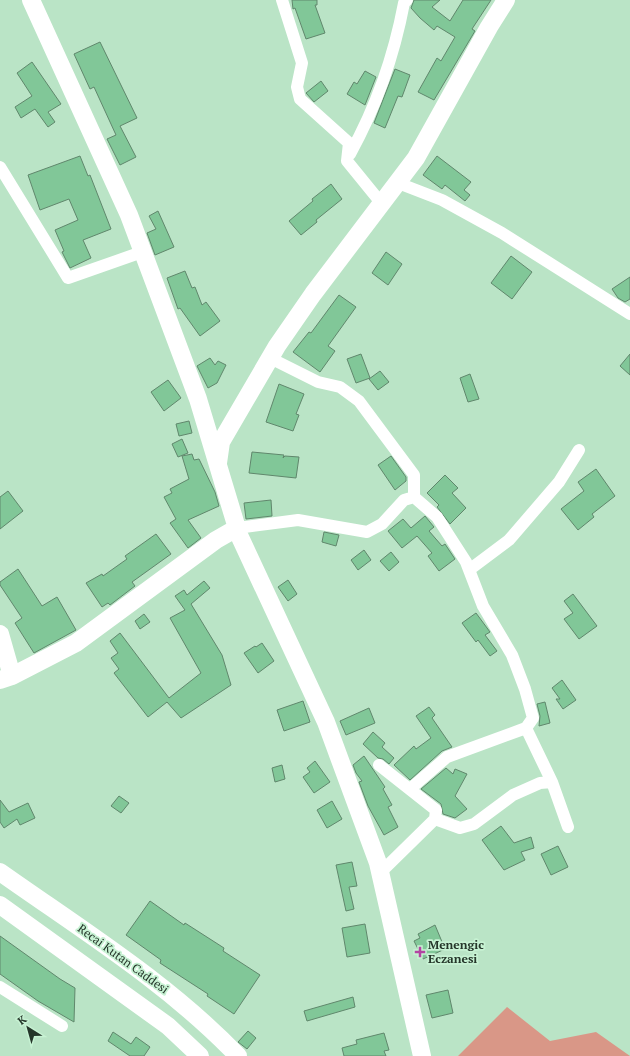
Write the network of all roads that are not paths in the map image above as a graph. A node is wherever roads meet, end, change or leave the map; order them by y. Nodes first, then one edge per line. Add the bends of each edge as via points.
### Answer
1 (31, 0) edge
2 (282, 0) edge
3 (407, 0) edge
4 (506, 0) edge
5 (347, 161) junction
6 (0, 167) edge
7 (398, 183) junction
8 (382, 204) junction
9 (142, 252) junction
10 (630, 314) edge
11 (270, 358) junction
12 (579, 450) dead end
13 (217, 466) junction
14 (414, 497) junction
15 (236, 528) junction
16 (469, 570) junction
17 (0, 634) edge
18 (6, 678) edge
19 (526, 728) junction
20 (379, 765) dead end
21 (552, 782) junction
22 (410, 789) junction
23 (435, 819) junction
24 (568, 827) dead end
25 (0, 872) edge
26 (380, 873) junction
27 (0, 905) edge
28 (0, 987) edge
29 (62, 1026) dead end
30 (200, 1056) edge
31 (238, 1056) edge
32 (422, 1056) edge

1 - 9 street via 119,194
2 - 5 street via 302,63 297,87 300,99 349,143
3 - 5 street via 404,3 398,36 384,80 364,129
4 - 7 street via 416,158
5 - 8 street
6 - 9 street via 68,278
7 - 8 street
7 - 10 street via 449,203 502,233
8 - 11 street via 313,294
9 - 13 street via 198,399
11 - 13 street via 221,442
11 - 14 street via 318,382 340,386 359,401 414,475
12 - 16 street via 559,482 509,540
13 - 15 street
14 - 15 street via 404,500 382,524 367,532 298,520
14 - 16 street via 437,517
15 - 18 street via 76,643
15 - 26 street via 326,722
16 - 19 street via 483,606 512,655 525,689 533,718
17 - 18 street
19 - 21 street
19 - 22 street via 447,757
20 - 22 street
21 - 23 street via 540,783 513,795 474,824 460,828
21 - 24 street
22 - 23 street via 436,810
23 - 26 street
25 - 31 street, Recai Kutan Caddesi via 152,978 212,1028
26 - 32 street
27 - 30 street via 162,1021
28 - 29 street

